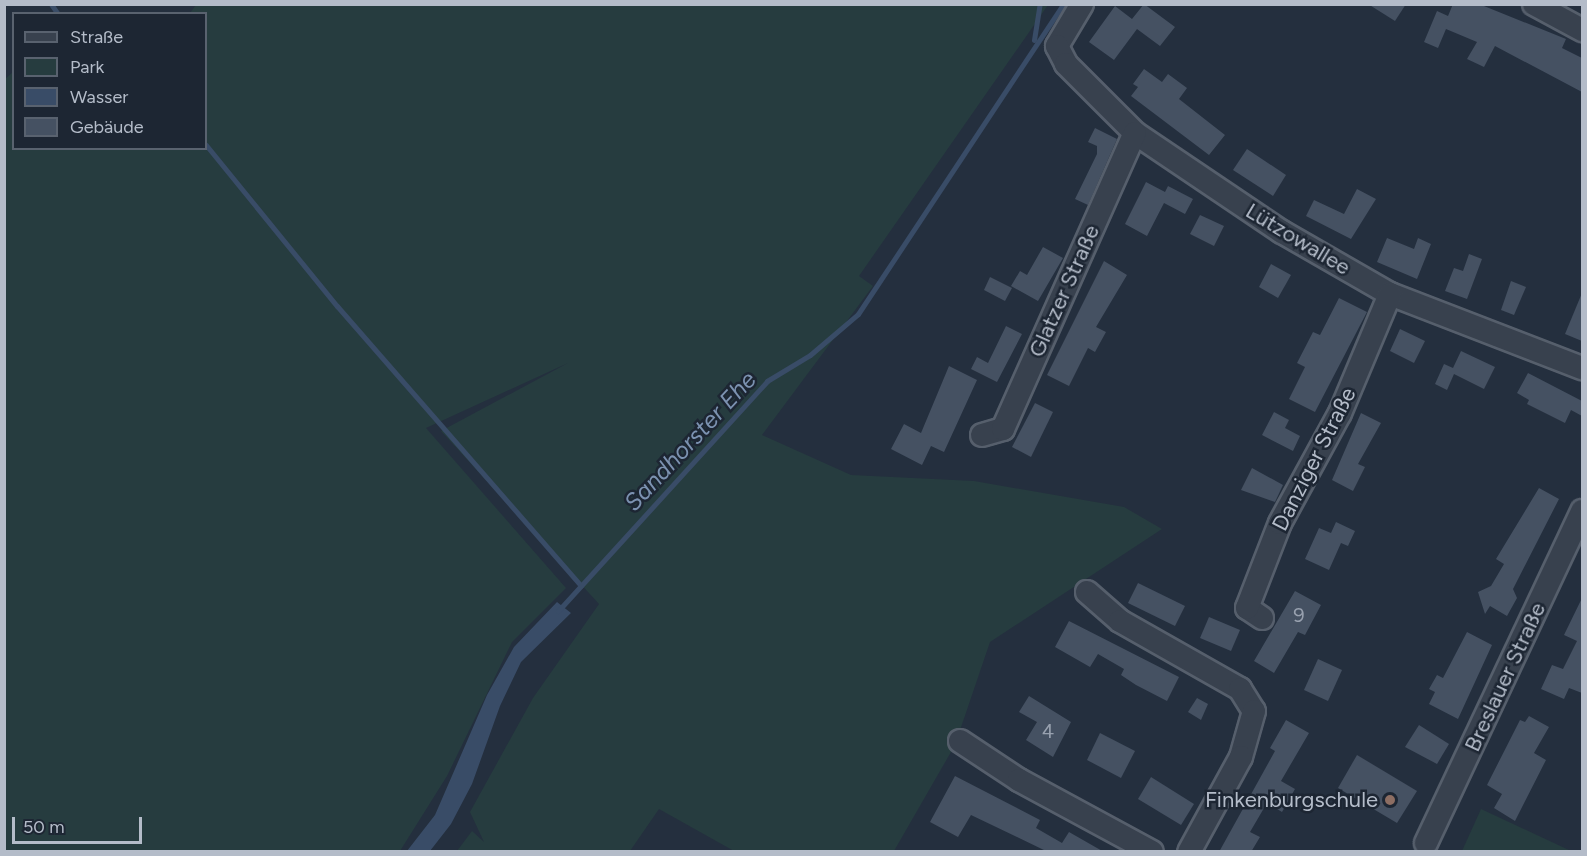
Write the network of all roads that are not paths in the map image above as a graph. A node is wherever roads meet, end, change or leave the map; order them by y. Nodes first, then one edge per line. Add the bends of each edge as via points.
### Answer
1 (1082, 4) edge
2 (1534, 4) edge
3 (1582, 30) edge
4 (1135, 133) junction
5 (1390, 294) junction
6 (1582, 368) edge
7 (982, 435) dead end
8 (1582, 511) edge
9 (1087, 592) dead end
10 (1262, 618) dead end
11 (960, 741) dead end
12 (1426, 843) dead end
13 (1152, 852) edge
14 (1189, 852) edge

1 - 4 street, Lützowallee via 1057,46 1066,64
2 - 3 street
4 - 5 street, Lützowallee via 1282,232
4 - 7 street, Glatzer Straße via 1003,429
5 - 6 street, Lützowallee
5 - 10 street, Danziger Straße via 1340,413 1281,523 1247,608
8 - 12 street, Breslauer Straße
9 - 14 street via 1120,621 1228,681 1249,699 1252,725 1241,757
11 - 13 street via 1019,780

